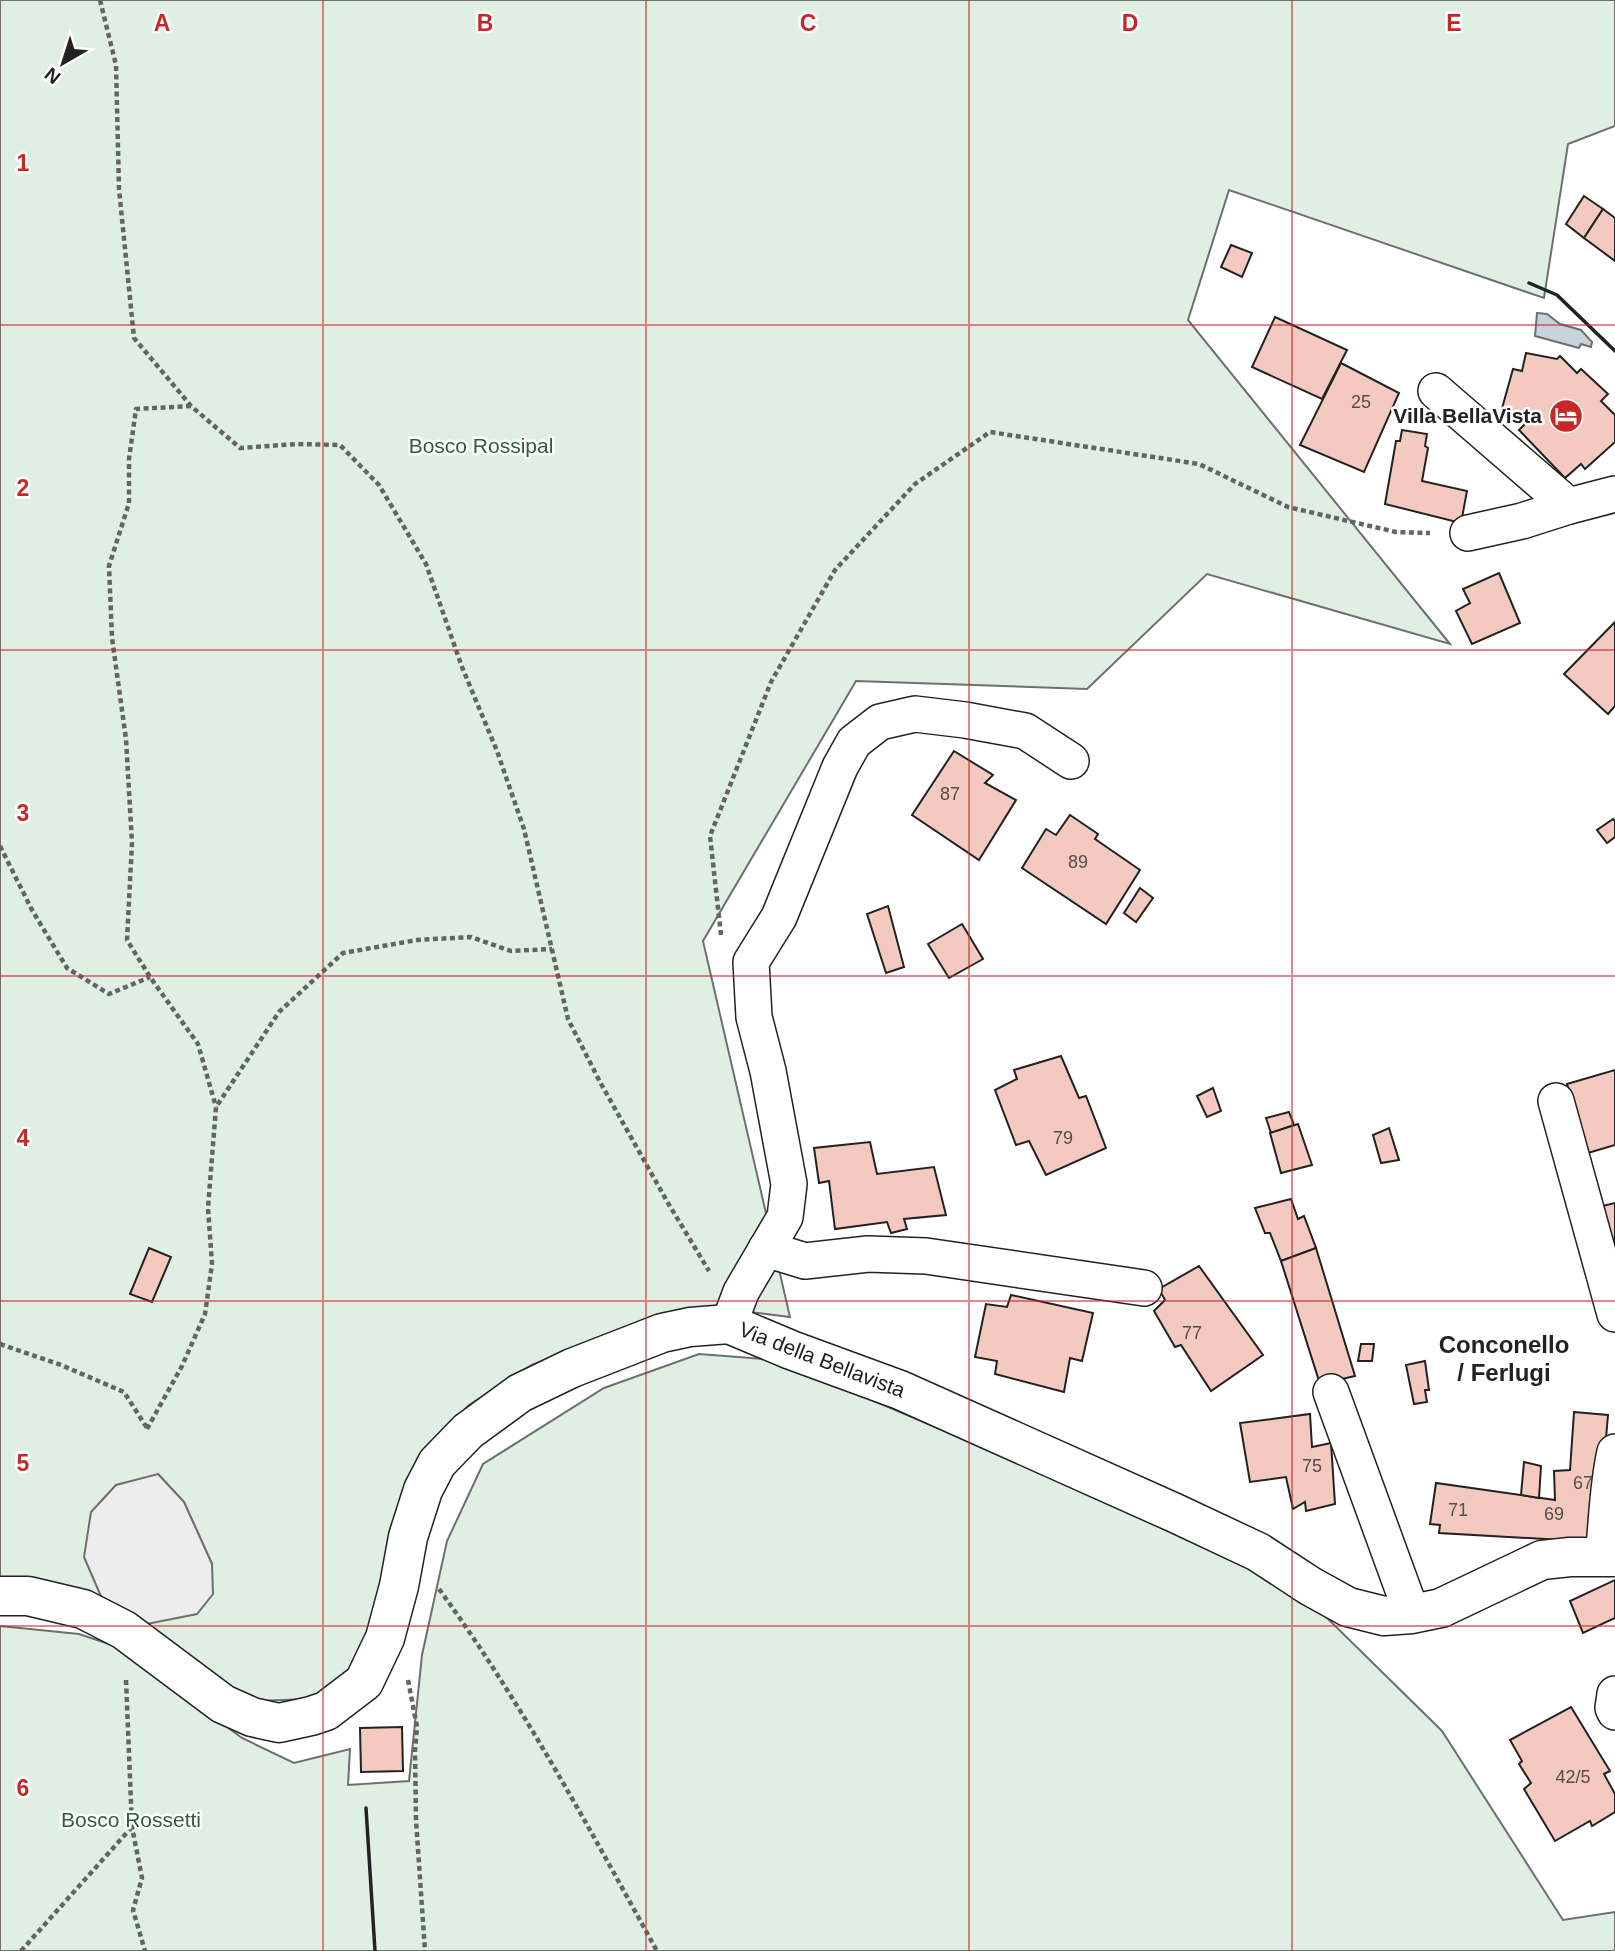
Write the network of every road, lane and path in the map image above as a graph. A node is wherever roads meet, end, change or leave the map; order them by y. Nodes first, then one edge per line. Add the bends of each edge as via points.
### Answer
1 (100, 0) edge
2 (1436, 391) dead end
3 (191, 406) junction
4 (1615, 494) edge
5 (1569, 506) junction
6 (1468, 533) joint
7 (1071, 761) dead end
8 (0, 846) edge
9 (721, 936) dead end
10 (552, 949) junction
11 (150, 977) junction
12 (1556, 1101) dead end
13 (216, 1107) junction
14 (766, 1249) junction
15 (1144, 1288) dead end
16 (1615, 1314) edge
17 (729, 1324) junction
18 (0, 1343) edge
19 (1331, 1392) dead end
20 (1615, 1452) edge
21 (1609, 1557) edge
22 (399, 1586) junction
23 (0, 1596) edge
24 (1412, 1614) junction
25 (124, 1630) junction
26 (386, 1638) junction
27 (1615, 1695) edge
28 (1615, 1712) edge
29 (132, 1827) junction
30 (21, 1951) edge
31 (145, 1951) edge
32 (425, 1951) edge
33 (657, 1951) edge

1 - 3 path via 116,65 119,189 134,338
2 - 5 street
3 - 10 path via 240,448 340,445 379,485 426,564 497,751 524,829
3 - 11 path via 136,410 129,459 130,503 109,566 132,843 127,940
4 - 5 street
5 - 6 street
6 - 9 path via 1396,532 1288,507 1199,464 990,432 915,484 835,570 771,682 710,836
7 - 14 street via 1025,731 915,714 880,722 854,742 779,917 751,962 754,1017 789,1184 785,1217
8 - 11 path via 67,968 109,994
10 - 13 path via 511,951 471,937 418,940 343,953 279,1012
10 - 17 path via 568,1019 709,1269
11 - 13 path via 198,1044
12 - 16 street
13 - 18 path via 208,1208 212,1264 205,1314 147,1429 124,1392
14 - 15 street via 805,1261 868,1254 926,1256
14 - 17 street
17 - 22 street, Via della Bellavista via 662,1333 572,1368 520,1392 468,1431 437,1463 423,1490
17 - 24 street, Via della Bellavista via 900,1390 1175,1513 1258,1552 1348,1607 1384,1616
19 - 24 street
20 - 21 street via 1610,1474
21 - 24 street, Via della Bellavista via 1542,1560 1441,1608
22 - 26 street, Via della Bellavista
22 - 33 path via 439,1588 474,1637 541,1744
23 - 25 street, Via della Bellavista via 28,1596 83,1609
25 - 26 street, Via della Bellavista via 223,1704 279,1723 326,1711 364,1682
25 - 29 path
26 - 32 path via 410,1683 417,1727 416,1820
27 - 28 street
29 - 30 path
29 - 31 path via 142,1878 133,1910

